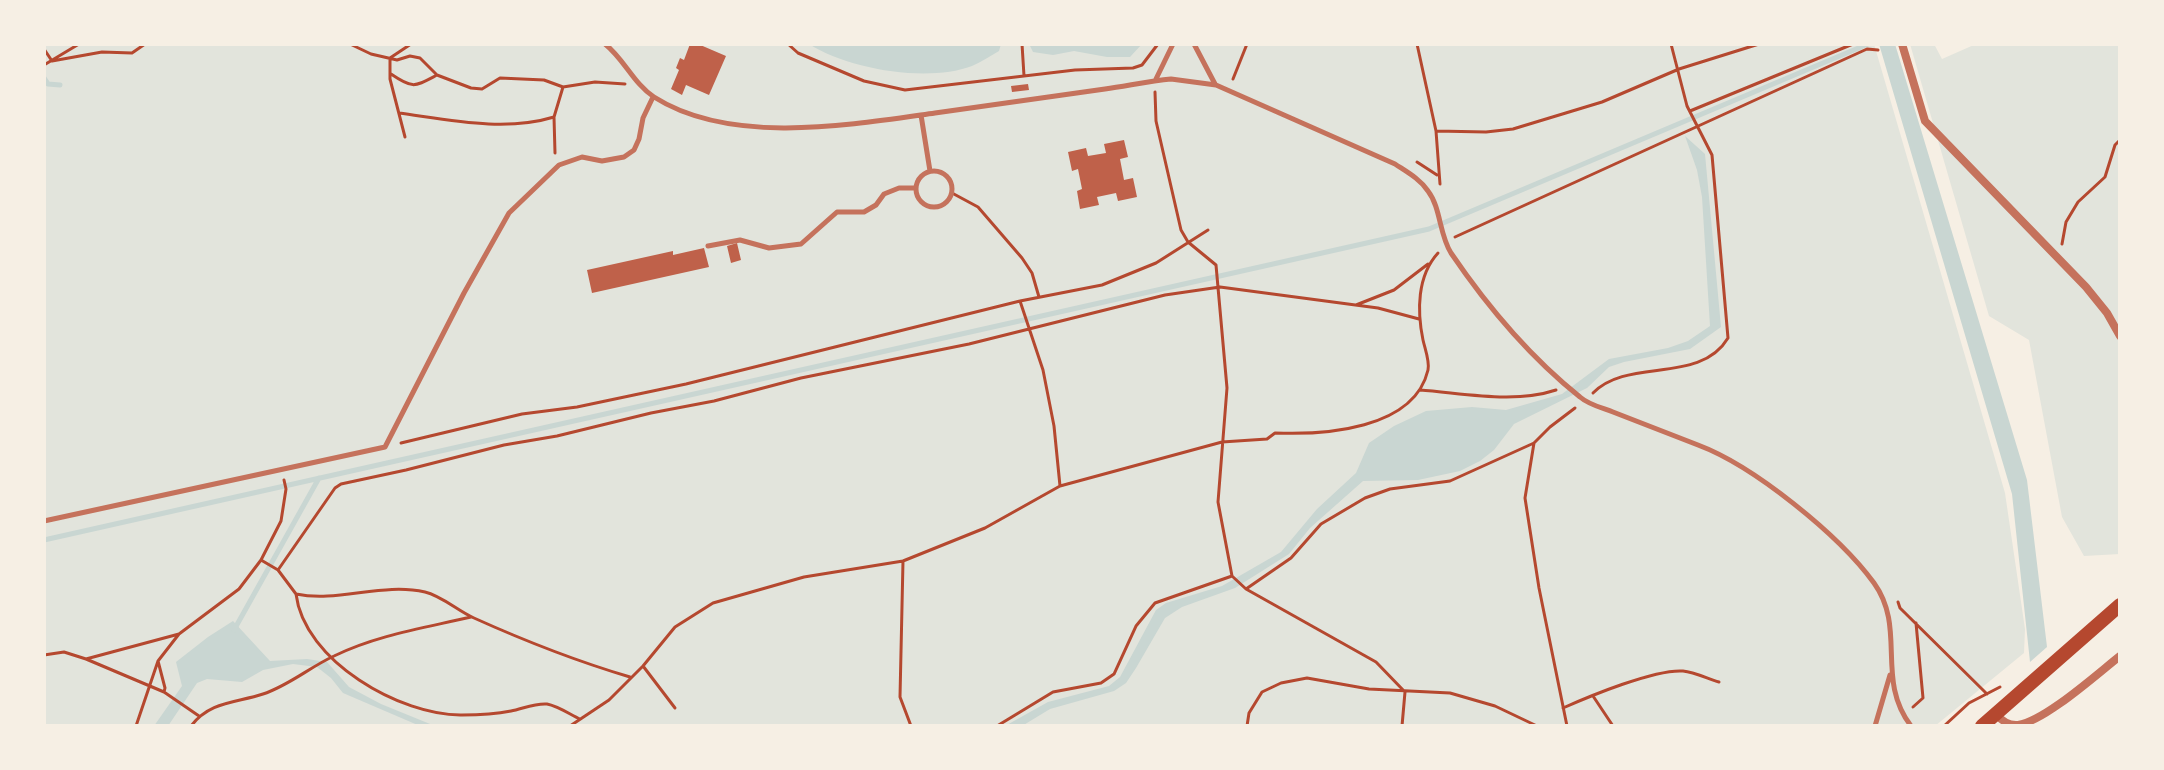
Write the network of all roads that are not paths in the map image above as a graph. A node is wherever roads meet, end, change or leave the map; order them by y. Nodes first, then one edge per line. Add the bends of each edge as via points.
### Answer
1 (605, 44) edge
2 (1173, 44) edge
3 (1194, 44) edge
4 (1902, 44) edge
5 (1155, 81) junction
6 (1216, 85) junction
7 (653, 97) junction
8 (921, 115) junction
9 (930, 171) junction
10 (915, 188) junction
11 (708, 246) dead end
12 (2120, 336) edge
13 (44, 521) edge
14 (2120, 605) edge
15 (2120, 656) edge
16 (1891, 670) junction
17 (1996, 714) junction
18 (1875, 726) edge
19 (1911, 726) edge
20 (1982, 726) edge

1 - 7 lane
2 - 5 lane
3 - 6 lane
4 - 12 street via 1925,121 2086,287
5 - 6 lane
5 - 8 lane
6 - 16 lane via 1395,164 1420,181 1430,193 1447,246 1502,321 1582,399 1703,447 1760,479 1863,570 1890,616
7 - 8 lane via 717,121 758,127 805,128
7 - 13 lane via 634,150 624,157 582,157 559,165 509,213 385,447
8 - 9 lane
9 - 10 lane
9 - 10 lane via 950,181 952,193 946,203 926,206
10 - 11 lane via 884,194 864,212 837,212 801,244 769,248 740,240
14 - 17 main road
15 - 17 street via 2033,719 2016,725
16 - 18 lane
16 - 19 lane via 1895,698
17 - 20 main road

